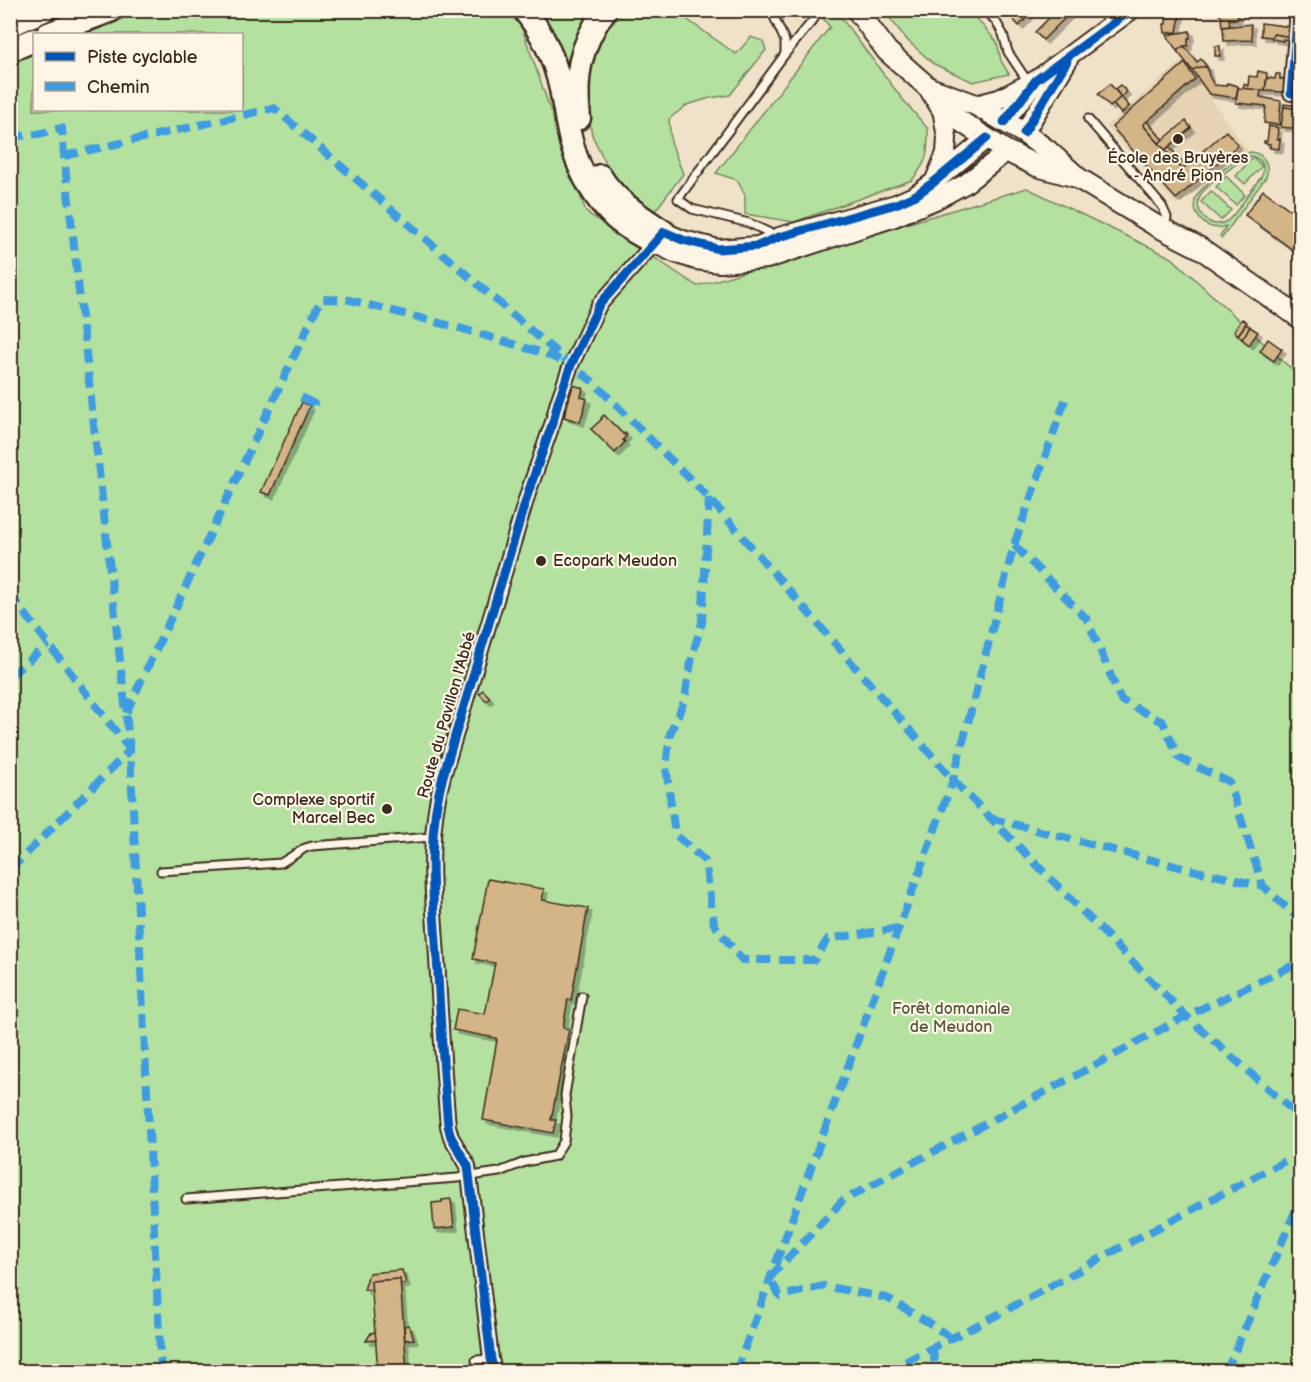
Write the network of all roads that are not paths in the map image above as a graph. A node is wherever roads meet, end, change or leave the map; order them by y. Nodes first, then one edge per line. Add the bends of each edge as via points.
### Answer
1 (44, 10) edge
2 (112, 10) edge
3 (524, 10) edge
4 (605, 10) edge
5 (771, 10) edge
6 (857, 10) edge
7 (985, 10) edge
8 (1131, 10) edge
9 (1298, 10) edge
10 (814, 19) dead end
11 (10, 25) edge
12 (51, 33) edge
13 (33, 40) edge
14 (10, 50) edge
15 (1072, 53) junction
16 (785, 54) junction
17 (1033, 81) junction
18 (929, 88) junction
19 (1292, 93) dead end
20 (976, 105) junction
21 (942, 109) junction
22 (1088, 119) dead end
23 (1004, 122) junction
24 (1024, 133) junction
25 (987, 138) junction
26 (1006, 151) junction
27 (1078, 178) junction
28 (934, 182) junction
29 (1165, 230) junction
30 (659, 237) junction
31 (779, 237) junction
32 (1300, 318) edge
33 (432, 837) junction
34 (161, 871) dead end
35 (582, 996) dead end
36 (470, 1176) junction
37 (186, 1199) dead end
38 (476, 1360) dead end
39 (493, 1365) edge

1 - 11 highway
2 - 12 highway
3 - 30 highway via 552,59 582,173 617,220
4 - 30 highway via 585,45 577,78 584,144 602,180
5 - 16 lane via 785,41
6 - 18 main road via 887,51
7 - 17 lane via 1003,34 1008,52
8 - 15 street
9 - 19 street
10 - 16 lane
13 - 14 highway
15 - 17 street
15 - 24 street
16 - 31 lane via 678,199 692,209 748,223
17 - 20 street via 999,99
17 - 23 street
18 - 20 main road
18 - 21 main road
20 - 23 main road
21 - 25 main road
21 - 28 street via 946,153
22 - 29 lane via 1162,206 1167,217
23 - 24 main road
23 - 25 main road
24 - 26 main road
24 - 27 main road
25 - 26 main road
25 - 28 street
26 - 27 main road
26 - 30 street via 965,184 935,200 892,218 766,258 720,263 696,260 675,253
27 - 29 main road
28 - 31 street via 896,204
29 - 32 main road via 1200,248
30 - 31 street via 718,249 758,246
30 - 33 street, Route du Pavillon l'Abbé via 598,305 571,364 446,765
33 - 34 lane via 312,846 281,863
33 - 36 street, Route du Pavillon l'Abbé via 448,1126
35 - 36 lane via 565,1095 564,1141 555,1156
36 - 37 lane
36 - 39 street, Route du Pavillon l'Abbé
38 - 39 lane

